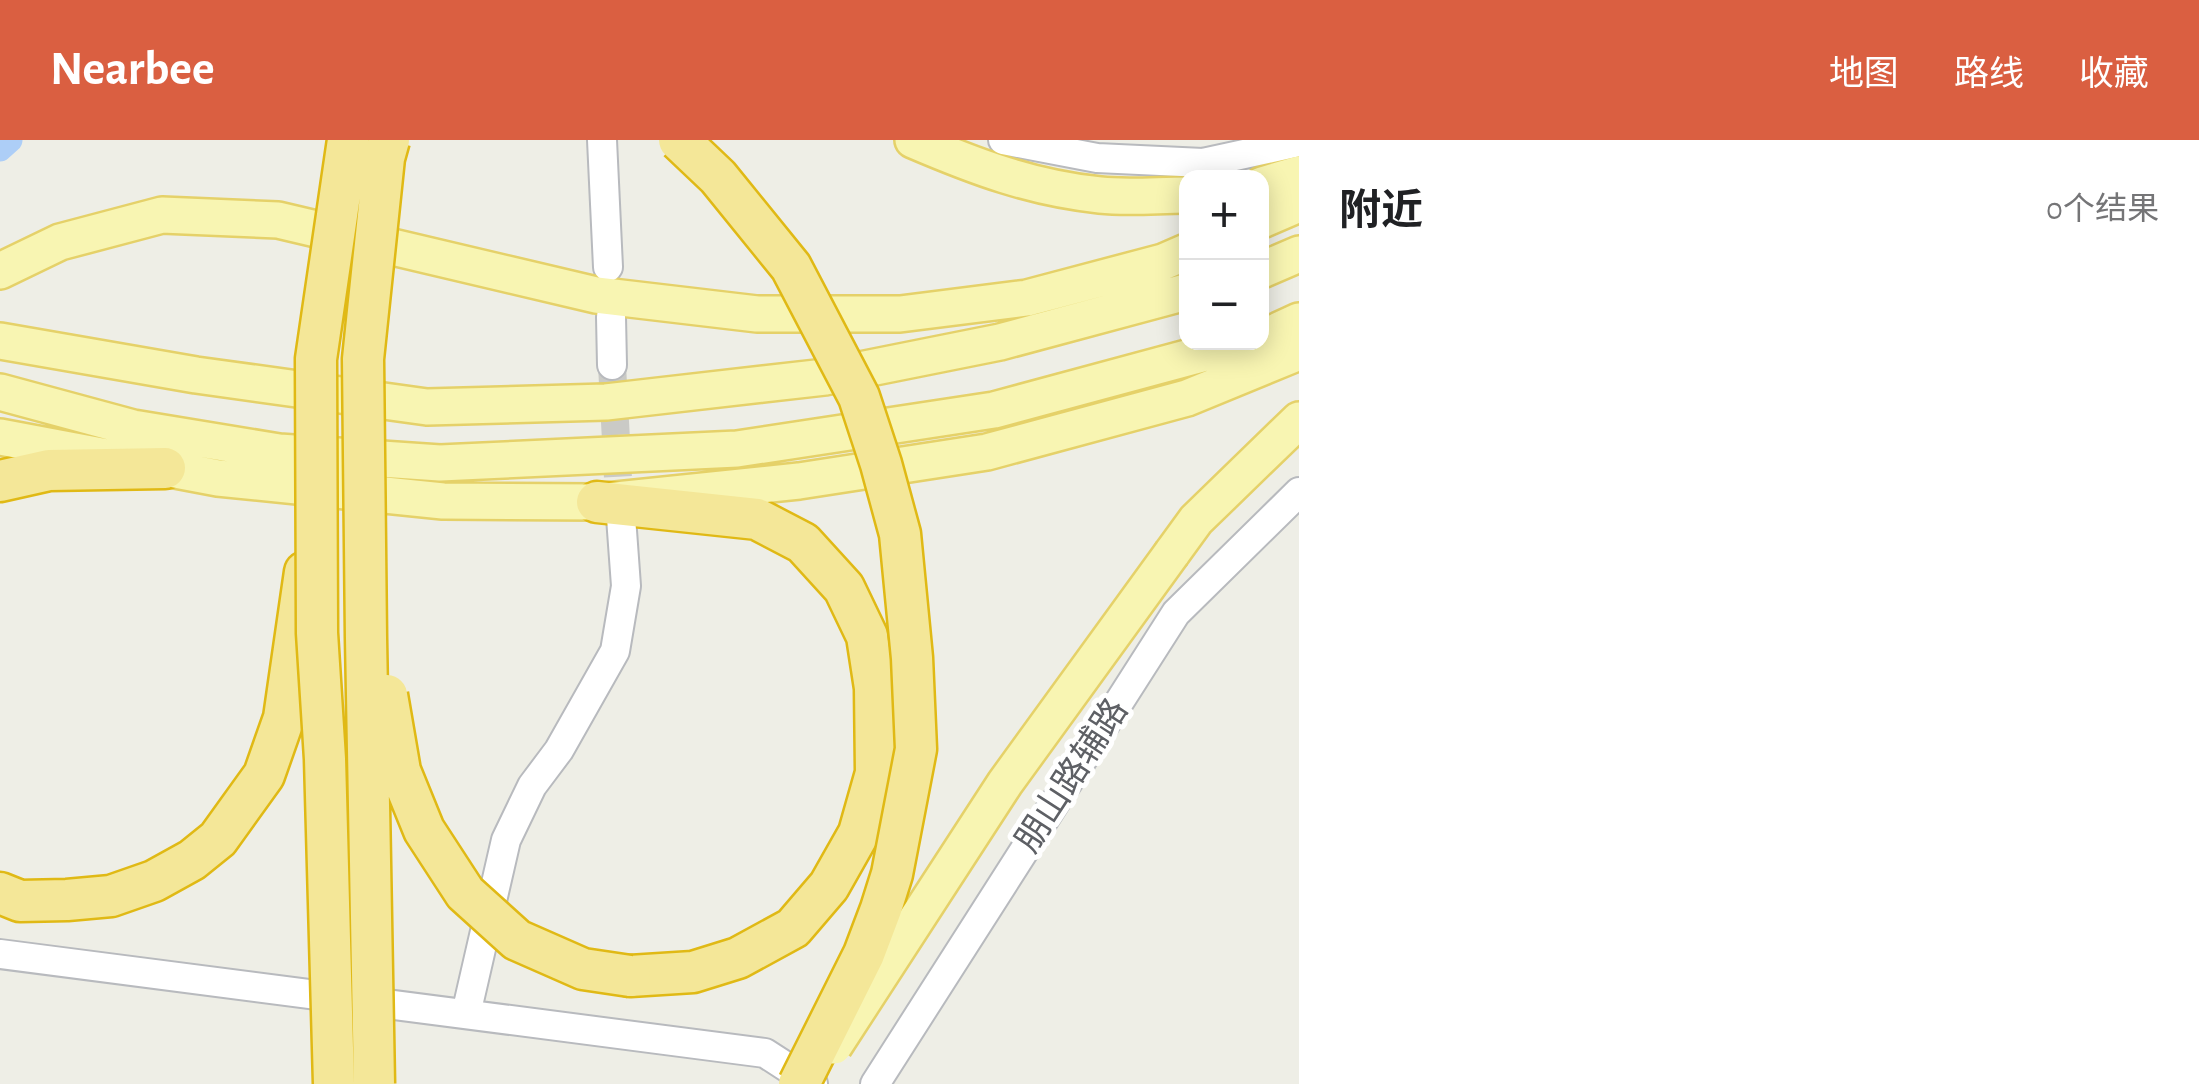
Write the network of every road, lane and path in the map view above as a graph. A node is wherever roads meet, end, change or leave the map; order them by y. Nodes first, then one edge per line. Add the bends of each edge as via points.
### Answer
1 (348, 140) edge
2 (389, 140) edge
3 (602, 140) edge
4 (679, 140) edge
5 (913, 140) edge
6 (1003, 140) edge
7 (1299, 142) edge
8 (1299, 174) edge
9 (1269, 182) edge
10 (1179, 195) edge
11 (1299, 204) edge
12 (1269, 217) edge
13 (1299, 254) edge
14 (1179, 255) edge
15 (608, 267) dead end
16 (1269, 267) edge
17 (0, 271) edge
18 (1179, 294) edge
19 (610, 317) dead end
20 (1299, 321) edge
21 (1269, 335) edge
22 (0, 342) edge
23 (1216, 350) edge
24 (1299, 352) edge
25 (612, 364) tunnel mouth
26 (0, 392) edge
27 (1299, 420) edge
28 (0, 436) edge
29 (165, 468) junction
30 (0, 481) edge
31 (1299, 492) edge
32 (316, 504) junction
33 (609, 510) junction
34 (365, 569) junction
35 (0, 893) edge
36 (0, 954) edge
37 (466, 1014) junction
38 (334, 1084) edge
39 (374, 1084) edge
40 (798, 1084) edge
41 (811, 1084) edge
42 (875, 1084) edge

1 - 32 highway, bridge via 316,359
2 - 34 highway, bridge via 363,359
3 - 15 street
4 - 40 highway, bridge via 791,267 858,397 900,534 916,749 880,909
5 - 10 main road via 1023,182 1103,196
6 - 7 street via 1097,158 1203,162
8 - 9 main road
11 - 12 main road
13 - 16 main road
14 - 17 main road via 1027,298 900,314 757,314 596,295 278,220 162,215 60,242
18 - 22 main road via 1000,342 824,376 606,402 427,407
19 - 25 street
20 - 21 main road
23 - 26 main road via 994,410 737,449 440,463 261,449 133,428
24 - 33 main road via 1187,398 987,452
27 - 41 main road, bridge via 1196,520 1005,783
28 - 29 main road
29 - 30 highway via 49,470
29 - 33 main road via 443,501
31 - 42 street, 朋山路辅路 via 1176,614
32 - 35 highway, bridge via 284,718 264,776 218,839 154,881 110,896 20,901
32 - 38 highway, bridge
33 - 34 highway, bridge via 757,519 804,543 844,588 866,636 876,688 876,773 860,833 830,886 793,928 738,958 693,972 630,976 583,969 517,940 466,892 424,830 400,771
33 - 37 street via 626,586 615,651 506,840
34 - 39 highway, bridge
36 - 37 street
37 - 41 street via 765,1052

